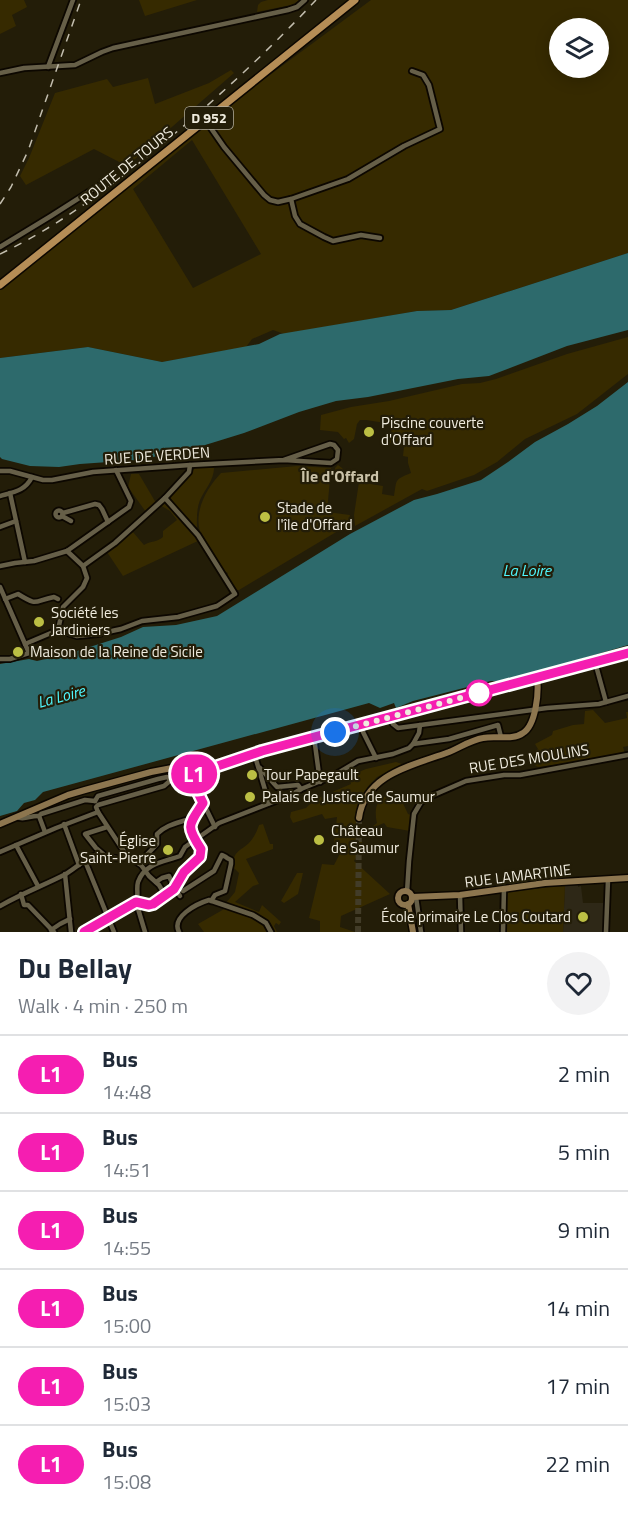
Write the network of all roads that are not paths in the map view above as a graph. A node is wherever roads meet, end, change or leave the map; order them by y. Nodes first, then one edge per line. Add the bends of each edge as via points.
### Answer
1 (73, 0) edge
2 (305, 0) edge
3 (354, 0) edge
4 (48, 67) junction
5 (412, 71) dead end
6 (0, 74) edge
7 (206, 121) junction
8 (99, 186) dead end
9 (291, 199) junction
10 (380, 238) dead end
11 (0, 247) edge
12 (0, 285) edge
13 (284, 460) junction
14 (190, 465) junction
15 (116, 470) junction
16 (0, 471) edge
17 (32, 477) junction
18 (10, 493) junction
19 (0, 496) edge
20 (165, 498) junction
21 (16, 521) junction
22 (71, 521) dead end
23 (108, 522) junction
24 (0, 527) edge
25 (67, 551) junction
26 (25, 562) junction
27 (0, 566) edge
28 (82, 566) junction
29 (0, 587) edge
30 (5, 599) junction
31 (58, 599) dead end
32 (58, 630) junction
33 (25, 644) junction
34 (628, 653) edge
35 (0, 659) edge
36 (595, 662) junction
37 (537, 677) junction
38 (628, 696) edge
39 (606, 702) junction
40 (534, 710) junction
41 (390, 717) junction
42 (363, 725) junction
43 (420, 725) junction
44 (314, 737) junction
45 (501, 737) junction
46 (413, 744) junction
47 (254, 753) junction
48 (628, 755) edge
49 (376, 758) junction
50 (260, 767) junction
51 (187, 772) junction
52 (171, 780) junction
53 (320, 782) junction
54 (301, 789) junction
55 (203, 803) junction
56 (269, 803) junction
57 (96, 807) junction
58 (39, 816) junction
59 (16, 817) junction
60 (192, 818) junction
61 (359, 818) tunnel mouth
62 (0, 824) edge
63 (64, 824) junction
64 (215, 826) junction
65 (107, 827) junction
66 (45, 832) junction
67 (196, 841) junction
68 (16, 845) junction
69 (201, 848) dead end
70 (0, 852) edge
71 (103, 854) junction
72 (128, 856) junction
73 (85, 861) junction
74 (139, 863) junction
75 (79, 865) junction
76 (145, 871) junction
77 (65, 874) junction
78 (628, 878) edge
79 (608, 880) junction
80 (156, 882) junction
81 (38, 886) junction
82 (504, 888) junction
83 (176, 891) junction
84 (225, 891) junction
85 (21, 894) junction
86 (412, 895) junction
87 (460, 895) junction
88 (211, 901) junction
89 (139, 902) junction
90 (219, 904) junction
91 (408, 904) junction
92 (149, 905) tunnel mouth
93 (0, 906) edge
94 (108, 917) junction
95 (70, 920) junction
96 (52, 931) edge
97 (71, 932) edge
98 (84, 932) edge
99 (114, 932) edge
100 (145, 932) edge
101 (179, 932) edge
102 (271, 932) edge
103 (413, 932) edge
104 (422, 932) edge
105 (461, 932) edge
106 (503, 932) edge
107 (606, 932) edge

1 - 4 street
2 - 4 street via 288,10 113,48 75,65
3 - 7 main road, ROUTE DE TOURS / D 952
4 - 6 street
5 - 9 street via 423,75 429,85 440,129 348,179
7 - 9 street via 264,195 278,202
7 - 12 main road, ROUTE DE TOURS / D 952
8 - 11 street
9 - 10 street via 300,224 333,241 361,235
13 - 13 street via 331,464 337,459 338,450 330,444
13 - 14 street, RUE DE VERDEN
14 - 15 street, RUE DE VERDEN
14 - 20 street via 189,472
15 - 17 street, RUE DE VERDEN via 52,480
15 - 23 street via 130,504
16 - 17 street, RUE DE VERDEN
17 - 18 street via 28,485
18 - 19 street
18 - 21 street
20 - 28 street via 115,543
20 - 32 street via 198,536 235,594 217,606 98,634 77,636
21 - 24 street
21 - 26 street
22 - 23 street via 63,515 95,504
23 - 25 street
25 - 26 street
25 - 28 street
26 - 27 street
28 - 32 street via 87,578 84,587 63,607
29 - 30 street
30 - 31 street via 18,594 33,603 50,597
30 - 33 street
32 - 33 street
33 - 35 street via 29,653
34 - 36 main road
36 - 37 main road
36 - 39 street
37 - 40 main road
37 - 41 main road
38 - 39 street
39 - 40 street
40 - 43 street
40 - 45 main road via 525,732
41 - 42 main road
41 - 43 street via 398,728
42 - 44 main road
42 - 49 street
43 - 46 street
44 - 47 main road
44 - 53 street
45 - 46 street via 498,725
45 - 61 main road via 477,739 390,774 370,791
46 - 49 street
47 - 50 street
47 - 51 main road
47 - 51 main road via 198,772
48 - 86 street, RUE DES MOULINS via 466,781 424,800 414,814 409,861
49 - 53 street via 358,761
50 - 54 street via 277,787 298,785
50 - 56 street
51 - 52 street
51 - 55 street
51 - 59 main road via 172,768 80,792
52 - 57 street via 164,786
52 - 57 street via 158,778 98,796
53 - 54 street
54 - 56 street
55 - 60 street
55 - 64 street
56 - 64 street
57 - 58 street via 85,800
57 - 63 street
57 - 65 street
58 - 59 street
58 - 66 street
59 - 62 main road
60 - 67 street via 191,832
60 - 74 street via 162,829 157,834 157,844
63 - 66 street
63 - 75 street
64 - 67 street
65 - 71 street via 84,834
65 - 72 street
66 - 68 street
67 - 76 street via 185,847 180,856
68 - 70 street
68 - 81 street
69 - 83 street via 200,857 184,872
71 - 72 street via 116,859
71 - 73 street
72 - 74 street
73 - 75 street
73 - 94 street
74 - 76 street
75 - 77 street
76 - 80 street
76 - 89 street via 137,885
77 - 81 street
77 - 95 street
78 - 79 main road, RUE LAMARTINE
79 - 82 main road, RUE LAMARTINE
79 - 107 street
80 - 83 street
80 - 83 street via 169,876
81 - 85 street
82 - 87 main road, RUE LAMARTINE
82 - 106 street
83 - 84 street via 214,871 222,855 231,860
83 - 92 street
84 - 88 street
84 - 90 street
85 - 93 street
85 - 96 street via 24,905
86 - 87 main road, RUE LAMARTINE
86 - 91 main road
86 - 91 main road via 399,895 402,905
86 - 104 street, RUE DES MOULINS
87 - 105 street
88 - 90 street
88 - 101 street via 180,916 176,927
89 - 94 street
89 - 100 street
90 - 102 street via 261,919
91 - 103 main road
94 - 98 street
94 - 99 street
95 - 96 street
95 - 97 street

